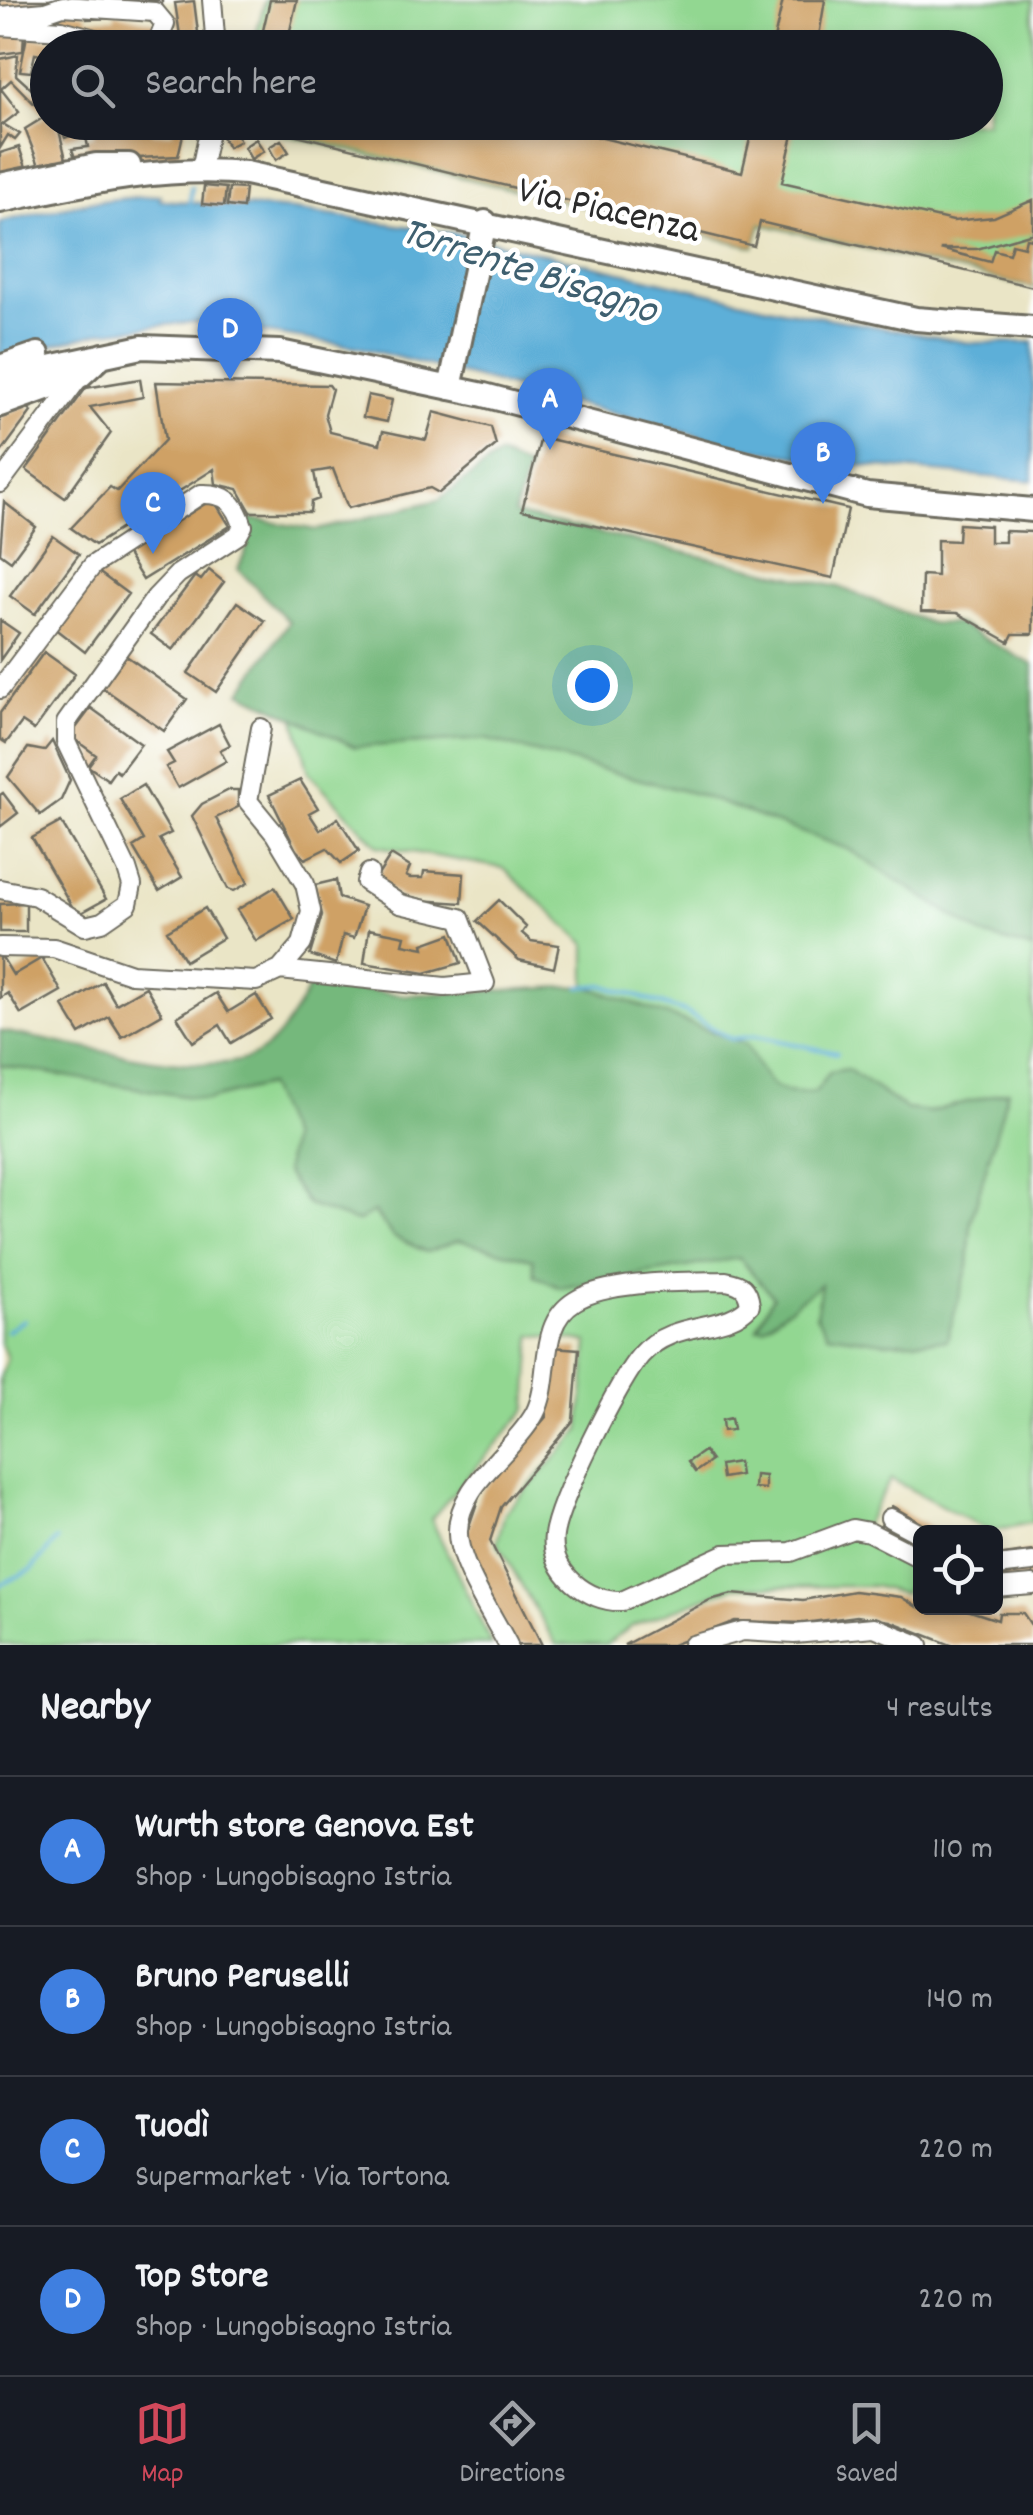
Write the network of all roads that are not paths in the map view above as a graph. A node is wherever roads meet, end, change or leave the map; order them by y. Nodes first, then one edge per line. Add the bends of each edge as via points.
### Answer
1 (212, 0) edge
2 (82, 5) edge
3 (9, 14) edge
4 (0, 26) edge
5 (62, 30) edge
6 (163, 30) edge
7 (214, 30) edge
8 (208, 140) edge
9 (201, 169) junction
10 (166, 172) junction
11 (0, 185) edge
12 (0, 202) edge
13 (485, 223) junction
14 (1033, 328) edge
15 (106, 353) junction
16 (0, 367) edge
17 (80, 376) junction
18 (405, 381) junction
19 (452, 381) junction
20 (0, 384) edge
21 (0, 405) edge
22 (541, 410) junction
23 (0, 483) edge
24 (1033, 510) edge
25 (0, 689) edge
26 (261, 728) dead end
27 (370, 872) dead end
28 (0, 889) edge
29 (0, 947) edge
30 (280, 970) junction
31 (890, 1518) dead end
32 (913, 1530) edge
33 (913, 1554) edge
34 (1033, 1562) edge
35 (1003, 1565) edge
36 (1033, 1585) edge
37 (1003, 1587) edge
38 (508, 1645) edge
39 (693, 1645) edge
40 (920, 1645) edge

1 - 7 street
2 - 3 street
2 - 6 street via 160,14
4 - 5 street
8 - 9 street
9 - 10 main road, Via Piacenza
9 - 13 main road, Via Piacenza via 276,177
10 - 11 main road via 96,165
10 - 12 main road
13 - 14 main road, Via Piacenza via 916,319
13 - 19 main road
15 - 16 main road via 60,350
15 - 17 main road
15 - 18 main road via 264,351
15 - 20 main road
17 - 21 main road
17 - 23 street
18 - 19 main road
18 - 22 main road via 468,402
19 - 22 main road
22 - 24 main road via 867,496
25 - 28 street via 94,564 201,494 233,504 243,526 238,535 178,574 156,597 66,723 66,742 127,870 128,904 85,926 36,896
26 - 30 street via 248,801 306,884 311,911 302,944
27 - 30 street via 366,882 400,904 460,918 485,983 444,988
29 - 30 street via 54,948 130,974 256,980
31 - 32 street
33 - 38 street via 852,1528 791,1552 724,1554 648,1593 604,1602 582,1591 557,1560 553,1537 639,1357 660,1338 742,1315 750,1306 741,1284 726,1280 592,1293 561,1313 535,1412 472,1493 457,1530
34 - 35 street
36 - 37 street
39 - 40 street via 744,1631 856,1627

